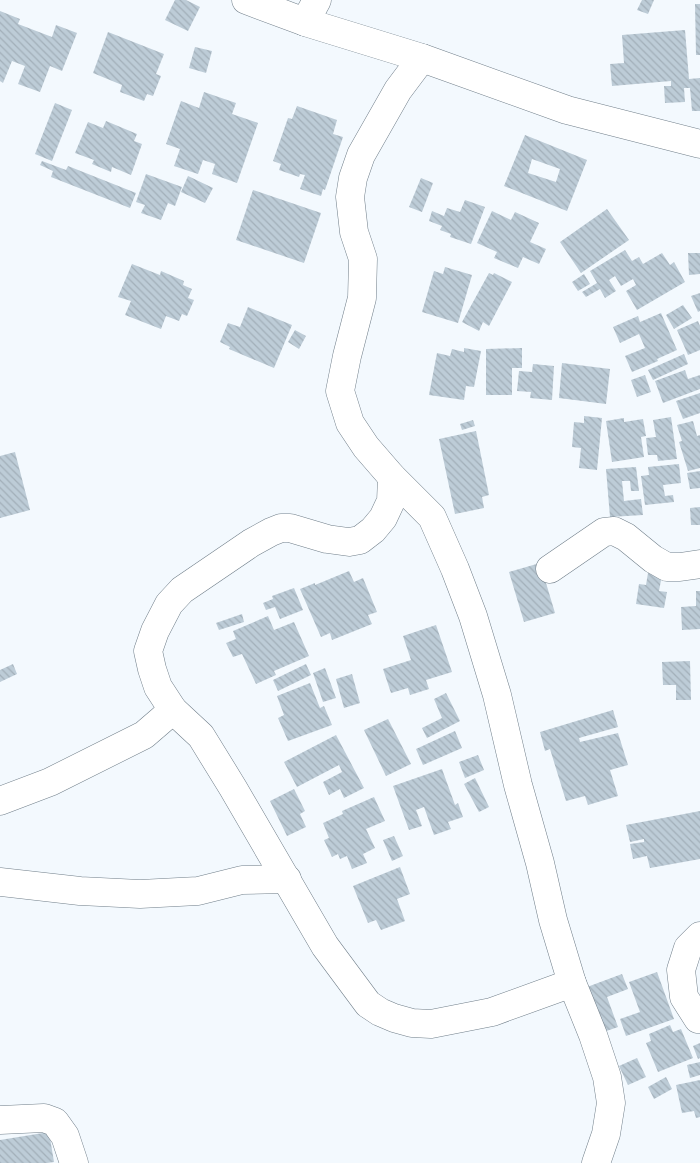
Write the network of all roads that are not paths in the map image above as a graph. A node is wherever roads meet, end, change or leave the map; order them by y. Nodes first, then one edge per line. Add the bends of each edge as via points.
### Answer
1 (246, 0) edge
2 (311, 11) edge
3 (422, 58) junction
4 (700, 144) edge
5 (392, 477) junction
6 (700, 564) edge
7 (550, 569) dead end
8 (173, 710) junction
9 (0, 801) edge
10 (286, 879) junction
11 (0, 882) edge
12 (700, 936) edge
13 (572, 983) junction
14 (698, 1019) dead end
15 (0, 1120) edge
16 (74, 1163) edge
17 (596, 1163) edge

1 - 2 street
2 - 3 street
3 - 4 street via 567,110
3 - 5 street via 398,90 361,155 350,197 354,232 363,259 362,298 340,392 350,423
5 - 8 street via 391,501 383,518 360,540 327,539 281,528 250,543 182,590 169,604 148,651 158,688
5 - 13 street via 432,517 473,616 497,695 553,920
6 - 7 street via 667,567 614,531 604,532
8 - 9 street via 144,735 50,782
8 - 10 street via 201,736
10 - 11 street via 242,880 198,891 140,894
10 - 13 street via 325,946 368,1004 394,1018 430,1024 492,1012
12 - 14 street via 688,948 681,970 684,997
13 - 17 street via 607,1077 611,1103 606,1134
15 - 16 street via 44,1118 55,1122 65,1136

